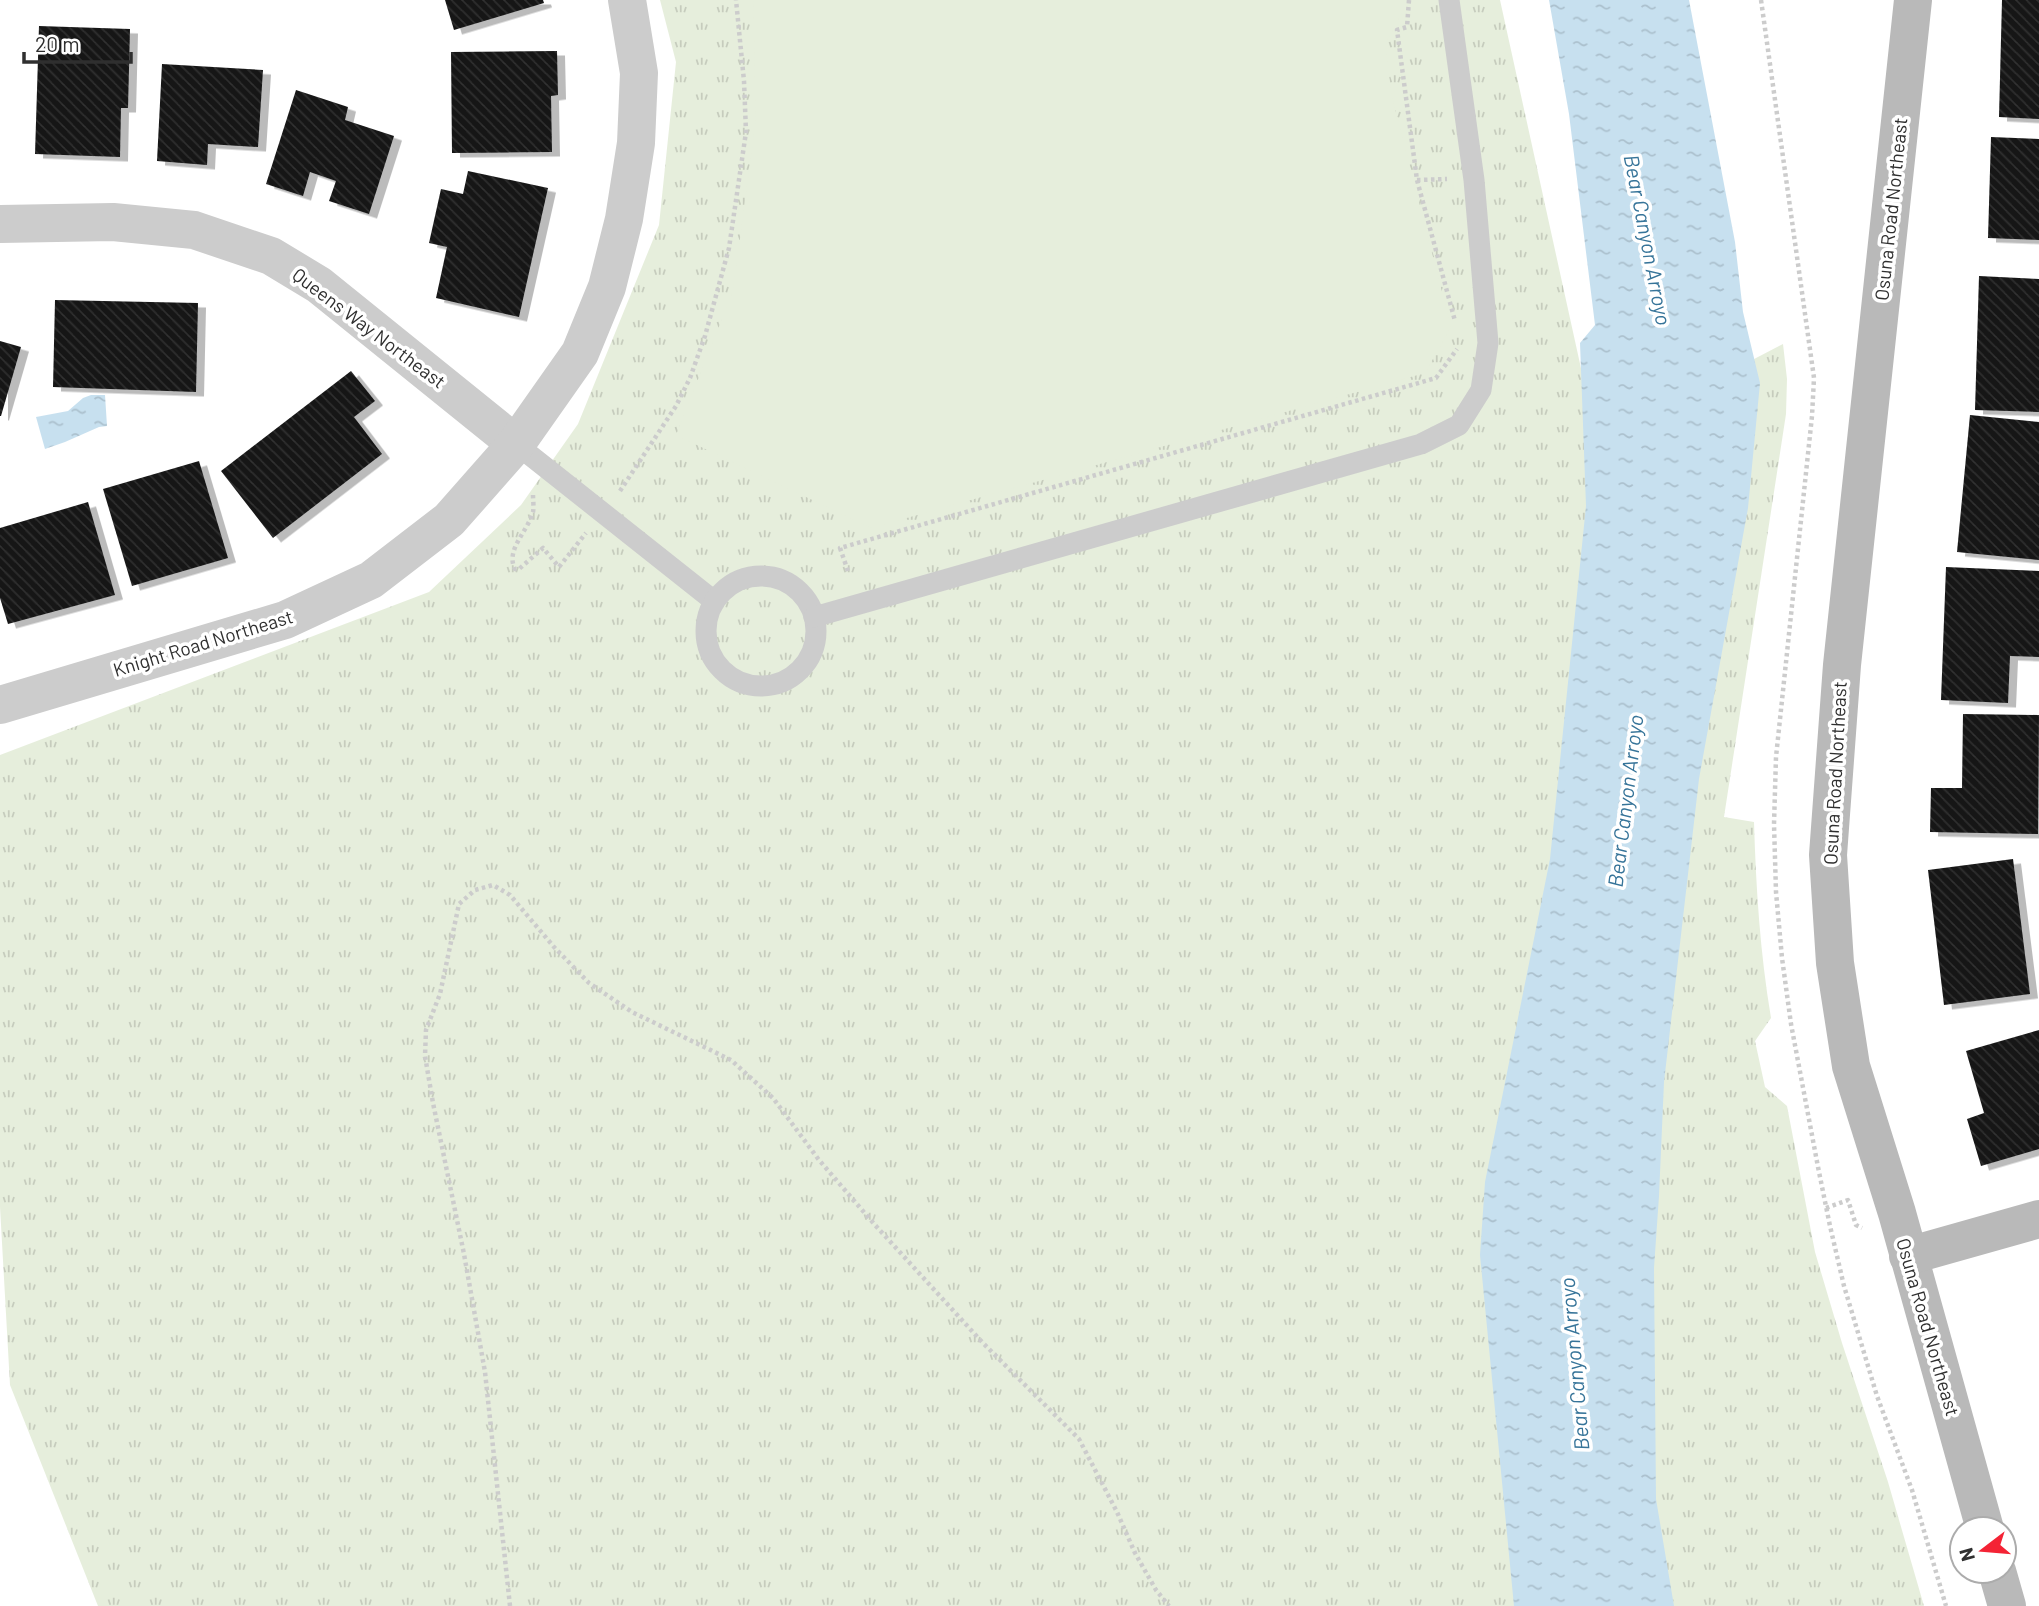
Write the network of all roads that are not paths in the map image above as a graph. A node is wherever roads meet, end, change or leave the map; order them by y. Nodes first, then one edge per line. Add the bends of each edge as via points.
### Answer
1 (627, 0) edge
2 (1449, 0) edge
3 (1913, 0) edge
4 (0, 223) edge
5 (516, 444) junction
6 (715, 601) junction
7 (814, 617) junction
8 (0, 705) edge
9 (2039, 1219) edge
10 (1908, 1256) junction
11 (1981, 1515) edge
12 (2001, 1585) edge
13 (2007, 1606) edge

1 - 5 street, Knight Road Northeast via 639,73 636,143 607,287 580,354
2 - 7 lane via 1474,180 1488,343 1481,390 1459,425 1421,444
3 - 10 street, Osuna Road Northeast via 1842,665 1828,855 1835,963 1851,1066
4 - 5 street, Queens Way Northeast via 113,222 194,230 271,256 319,285
5 - 6 lane
5 - 8 street, Knight Road Northeast via 449,520 372,580 285,620
6 - 7 lane via 734,582 772,576 794,586 812,607
6 - 7 lane via 706,623 707,642 719,667 740,683 762,687 799,673 810,657 817,631
9 - 10 street
10 - 11 street, Osuna Road Northeast
12 - 13 street

